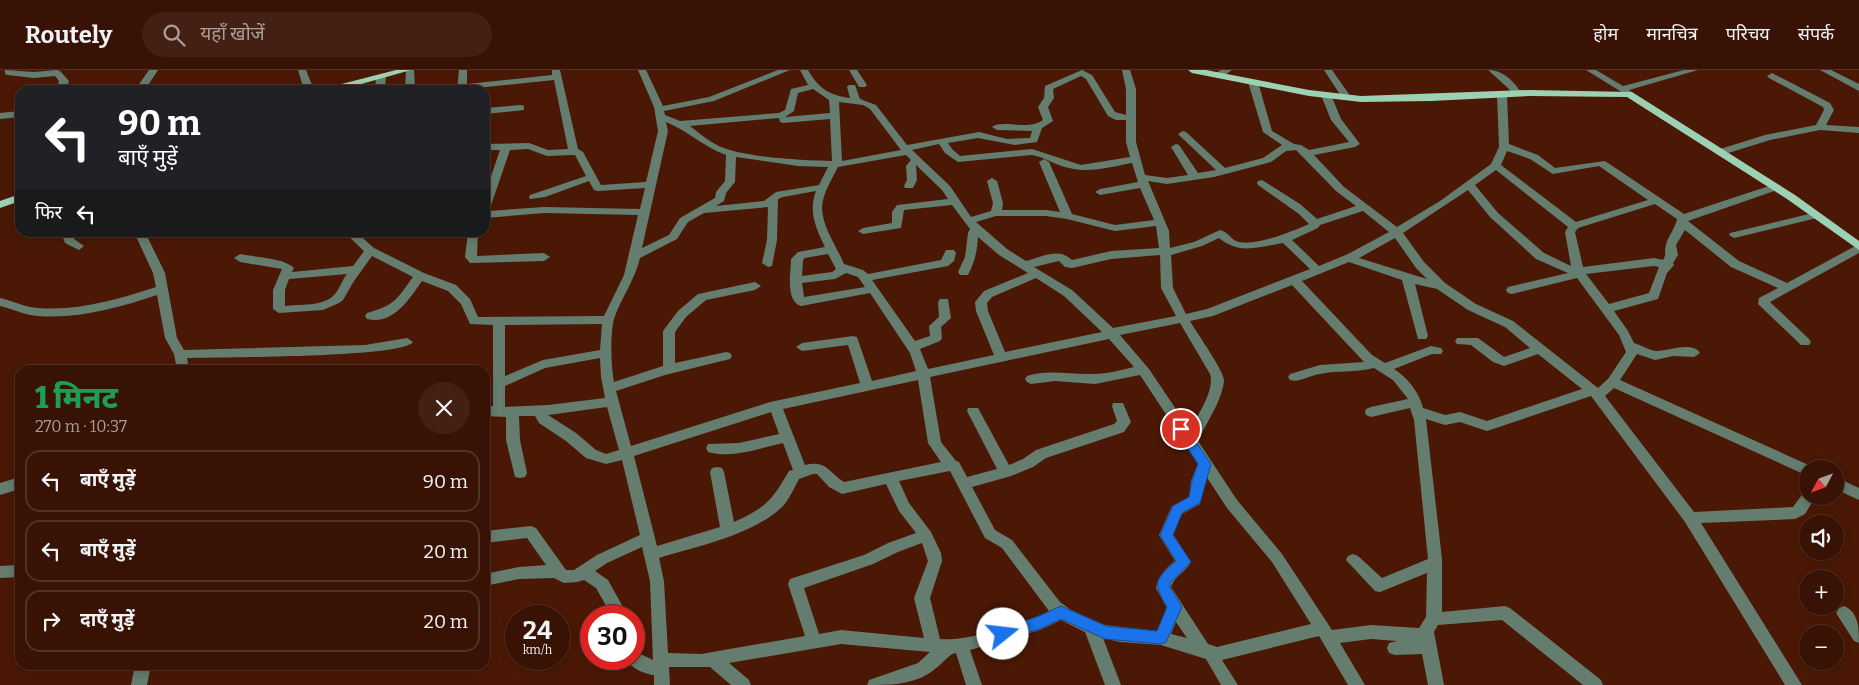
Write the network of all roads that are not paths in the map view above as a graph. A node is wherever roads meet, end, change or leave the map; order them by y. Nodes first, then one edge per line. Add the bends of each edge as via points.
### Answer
1 (154, 70) edge
2 (302, 70) edge
3 (409, 70) edge
4 (464, 70) edge
5 (642, 70) edge
6 (786, 70) edge
7 (804, 70) edge
8 (853, 70) edge
9 (1126, 70) edge
10 (1192, 70) edge
11 (1228, 70) edge
12 (1328, 70) edge
13 (1492, 70) edge
14 (1590, 70) edge
15 (1694, 70) edge
16 (1824, 70) edge
17 (4, 74) edge
18 (557, 74) edge
19 (1219, 75) junction
20 (1772, 76) dead end
21 (381, 77) junction
22 (1253, 82) junction
23 (62, 85) edge
24 (144, 85) edge
25 (307, 85) edge
26 (350, 85) edge
27 (380, 85) edge
28 (410, 85) edge
29 (462, 85) edge
30 (482, 85) edge
31 (862, 85) dead end
32 (814, 86) junction
33 (852, 86) dead end
34 (1859, 88) edge
35 (1626, 92) junction
36 (1517, 94) junction
37 (1326, 95) junction
38 (1502, 95) junction
39 (1346, 97) junction
40 (834, 99) junction
41 (856, 102) junction
42 (521, 108) dead end
43 (490, 111) edge
44 (660, 113) junction
45 (15, 114) edge
46 (0, 116) edge
47 (834, 116) junction
48 (1132, 118) junction
49 (783, 120) dead end
50 (679, 124) junction
51 (1038, 126) junction
52 (1820, 127) junction
53 (997, 128) dead end
54 (1859, 130) edge
55 (1183, 134) dead end
56 (942, 141) junction
57 (1504, 146) junction
58 (490, 147) edge
59 (506, 147) junction
60 (1176, 147) dead end
61 (1291, 147) junction
62 (574, 151) junction
63 (1721, 152) junction
64 (732, 153) junction
65 (1309, 153) junction
66 (910, 154) junction
67 (1137, 159) junction
68 (1044, 162) dead end
69 (836, 164) junction
70 (1495, 166) junction
71 (1223, 172) junction
72 (592, 177) junction
73 (1195, 177) junction
74 (992, 180) dead end
75 (1143, 180) junction
76 (1262, 183) dead end
77 (650, 185) junction
78 (1469, 185) junction
79 (909, 186) dead end
80 (1776, 187) junction
81 (823, 188) junction
82 (1100, 192) dead end
83 (490, 195) edge
84 (534, 197) dead end
85 (1658, 200) junction
86 (771, 202) junction
87 (955, 202) junction
88 (1366, 207) junction
89 (697, 210) junction
90 (644, 212) junction
91 (996, 213) junction
92 (490, 215) edge
93 (1068, 216) junction
94 (1817, 216) junction
95 (1682, 220) junction
96 (1161, 222) junction
97 (1315, 223) junction
98 (972, 225) junction
99 (1574, 226) junction
100 (863, 232) dead end
101 (1397, 232) junction
102 (1734, 236) dead end
103 (68, 237) edge
104 (141, 237) edge
105 (354, 237) edge
106 (473, 237) edge
107 (1285, 239) junction
108 (79, 246) dead end
109 (1859, 247) edge
110 (833, 250) junction
111 (370, 252) junction
112 (950, 253) dead end
113 (1166, 253) junction
114 (544, 256) dead end
115 (634, 256) junction
116 (240, 258) dead end
117 (1349, 258) junction
118 (768, 262) dead end
119 (1668, 264) junction
120 (1023, 266) junction
121 (356, 269) junction
122 (844, 269) junction
123 (1317, 270) junction
124 (964, 272) dead end
125 (1579, 272) junction
126 (1036, 274) junction
127 (285, 276) junction
128 (420, 276) junction
129 (865, 278) junction
130 (1407, 278) junction
131 (797, 280) junction
132 (1294, 280) junction
133 (755, 286) dead end
134 (1441, 286) junction
135 (1785, 287) junction
136 (162, 289) junction
137 (873, 289) junction
138 (1512, 290) dead end
139 (0, 302) edge
140 (944, 302) dead end
141 (1606, 309) junction
142 (371, 316) dead end
143 (1184, 318) junction
144 (608, 320) junction
145 (499, 322) junction
146 (1112, 334) junction
147 (1422, 336) dead end
148 (1461, 341) dead end
149 (407, 342) dead end
150 (1805, 342) dead end
151 (1630, 346) junction
152 (912, 347) junction
153 (802, 348) dead end
154 (1539, 349) junction
155 (1438, 351) dead end
156 (1694, 353) dead end
157 (180, 354) junction
158 (606, 354) junction
159 (726, 356) dead end
160 (1002, 359) junction
161 (182, 365) edge
162 (1380, 366) junction
163 (669, 369) junction
164 (1142, 370) junction
165 (922, 376) junction
166 (1294, 377) dead end
167 (1031, 379) dead end
168 (1612, 382) junction
169 (499, 384) junction
170 (868, 387) junction
171 (609, 388) junction
172 (1595, 393) junction
173 (612, 402) junction
174 (775, 406) junction
175 (1118, 406) dead end
176 (1416, 406) junction
177 (973, 411) dead end
178 (490, 412) edge
179 (539, 412) junction
180 (1371, 412) dead end
181 (505, 413) junction
182 (786, 437) junction
183 (1190, 443) junction
184 (714, 448) dead end
185 (625, 452) junction
186 (1204, 464) junction
187 (951, 465) junction
188 (1799, 467) edge
189 (717, 472) dead end
190 (801, 472) junction
191 (1006, 472) junction
192 (520, 473) dead end
193 (890, 477) junction
194 (965, 483) junction
195 (15, 484) edge
196 (1844, 487) edge
197 (0, 489) edge
198 (1859, 494) edge
199 (1803, 505) edge
200 (1690, 518) junction
201 (728, 529) junction
202 (490, 536) edge
203 (926, 536) junction
204 (648, 538) junction
205 (651, 554) junction
206 (1353, 560) dead end
207 (1435, 564) junction
208 (15, 571) edge
209 (558, 571) junction
210 (584, 571) junction
211 (0, 572) edge
212 (490, 579) edge
213 (613, 605) edge
214 (1175, 607) junction
215 (1061, 612) junction
216 (1844, 613) dead end
217 (1434, 619) junction
218 (1092, 627) junction
219 (1326, 632) junction
220 (1859, 636) edge
221 (1161, 638) junction
222 (814, 641) junction
223 (1428, 642) junction
224 (948, 646) junction
225 (1395, 648) dead end
226 (1208, 652) junction
227 (712, 659) junction
228 (661, 664) junction
229 (645, 665) edge
230 (141, 670) edge
231 (137, 684) edge
232 (662, 685) edge
233 (743, 685) edge
234 (875, 685) edge
235 (974, 685) edge
236 (1114, 685) edge
237 (1230, 685) edge
238 (1356, 685) edge
239 (1436, 685) edge
240 (1595, 685) edge
241 (1794, 685) edge

1 - 24 street
2 - 25 street
3 - 21 main road
3 - 28 street
4 - 29 street
5 - 44 street
6 - 44 street via 711,99
7 - 32 street
8 - 31 street
9 - 48 street via 1131,89
10 - 19 main road
11 - 19 street
12 - 39 street
13 - 36 street
14 - 35 street
15 - 35 street
16 - 34 street
17 - 23 street via 57,73 64,81
18 - 30 street
18 - 62 street
19 - 22 main road
20 - 52 street via 1827,105 1829,110
21 - 26 main road
21 - 27 street
22 - 37 main road
22 - 61 street via 1268,132
32 - 40 street
32 - 50 street via 794,91 790,112 782,116
33 - 41 street
35 - 36 main road
35 - 63 main road
36 - 38 main road
37 - 39 main road
37 - 65 street via 1336,120 1355,144
38 - 39 main road
38 - 57 street
40 - 41 street
40 - 47 street
41 - 66 street via 873,107
42 - 43 street
44 - 50 street
44 - 77 street via 662,131
45 - 46 street
47 - 49 street
47 - 69 street
48 - 51 street via 1111,114 1089,77 1082,74 1048,88 1049,98 1043,106 1048,121
48 - 67 street via 1131,142
50 - 64 street via 712,147
51 - 53 street
51 - 56 street via 1034,140 1026,142 979,135
52 - 54 street
52 - 63 street via 1768,137
55 - 71 street
56 - 66 street
56 - 67 street via 958,159 1040,152 1078,168
57 - 70 street
57 - 85 street via 1553,170 1600,162
58 - 59 street
59 - 62 street via 529,146 547,153
59 - 83 street
60 - 73 street
61 - 65 street
61 - 71 street via 1278,150 1267,160
62 - 72 street via 580,153
63 - 80 main road
64 - 69 street via 798,163
64 - 89 street via 730,182 721,192 720,199
65 - 88 street via 1332,181
66 - 69 street
66 - 79 street via 912,180
66 - 87 street via 946,188
67 - 75 street
68 - 93 street
69 - 81 street
70 - 78 street
70 - 99 street
71 - 73 street
72 - 77 street via 598,188
72 - 84 street
73 - 75 street
74 - 91 street via 998,203
75 - 82 street
75 - 96 street
76 - 97 street
77 - 90 street
78 - 101 street
78 - 125 street via 1494,215 1540,256
80 - 94 main road
80 - 95 street
81 - 86 street via 780,194
81 - 110 street via 818,215
85 - 95 street
85 - 99 street
86 - 89 street
86 - 118 street via 772,240
87 - 98 street
87 - 100 street via 901,207 897,212 897,226
88 - 97 street
88 - 101 street
89 - 115 street via 684,220 673,237
90 - 92 street via 544,210
90 - 115 street
91 - 93 street
91 - 98 street
93 - 96 street via 1116,228
94 - 102 street
94 - 109 main road
95 - 119 street via 1671,245 1672,255
95 - 135 street via 1735,264
96 - 113 street
97 - 107 street
98 - 120 street
98 - 124 street via 971,257
99 - 125 street via 1570,232
101 - 117 street
101 - 134 street via 1420,265
103 - 108 street
104 - 136 street via 159,273
105 - 111 street
106 - 114 street via 474,260
107 - 113 street via 1244,246 1220,233 1198,244
107 - 123 street
109 - 135 street
110 - 122 street via 839,266
110 - 131 street via 799,257
111 - 121 street
111 - 128 street
112 - 129 street via 944,264
113 - 120 street via 1111,255 1072,264 1062,257 1054,257
113 - 143 street via 1165,281
115 - 144 street via 630,275
116 - 127 street via 286,266
117 - 123 street
117 - 130 street
119 - 125 street via 1654,262
119 - 141 street via 1661,273 1654,296
120 - 126 street
121 - 127 street
121 - 127 street via 339,297 329,304 281,310 279,290
122 - 129 street via 857,270
122 - 131 street via 836,275
123 - 132 street
125 - 138 street
125 - 141 street
126 - 146 street via 1068,293
126 - 160 street via 988,294 981,302
128 - 142 street via 397,308
128 - 145 street via 452,288 466,302 474,321
129 - 137 street
130 - 134 street
130 - 147 street
131 - 137 street via 797,298 801,302
132 - 143 street
132 - 162 street via 1368,358
133 - 163 street via 702,297 682,314 669,331
134 - 154 street via 1508,324
135 - 150 street via 1763,302
136 - 139 street via 124,302 71,311 22,310
136 - 157 street via 171,338
137 - 152 street
140 - 152 street via 945,318 935,326 936,338
141 - 151 street
143 - 146 street
143 - 183 street via 1218,380
144 - 145 street
144 - 158 street
145 - 169 street
146 - 160 street
146 - 164 street
148 - 154 street via 1474,341 1504,362
149 - 157 street via 365,349
151 - 156 street via 1655,356 1673,352
151 - 168 street via 1632,352
152 - 165 street via 921,364
153 - 170 street via 853,340
154 - 172 street
155 - 162 street via 1431,350
157 - 161 street
158 - 169 street via 543,364
158 - 171 street
159 - 163 street
160 - 165 street
162 - 166 street via 1320,369
162 - 176 street via 1397,377 1414,397
163 - 171 street
164 - 167 street via 1095,379 1055,376
164 - 183 street
165 - 170 street
165 - 187 street via 936,443
168 - 172 street
168 - 188 street
169 - 181 street
170 - 174 street
171 - 173 street
172 - 176 street via 1487,426 1460,417 1445,420
172 - 200 street
173 - 179 street
173 - 185 street
174 - 182 street
174 - 185 street
175 - 191 street via 1124,422 1119,428 1041,454
176 - 180 street
176 - 207 street
177 - 191 street
178 - 181 street
179 - 181 street
179 - 185 street via 544,420 591,454 606,459
181 - 192 street
182 - 184 street via 739,448
182 - 190 street
183 - 186 street
185 - 204 street
186 - 214 street via 1195,500 1177,510 1166,535 1184,562 1164,581 1163,588
186 - 219 street via 1277,558
187 - 193 street
187 - 194 street
189 - 201 street
190 - 193 street via 820,468 842,488
190 - 201 street via 794,475 779,501 755,518
191 - 194 street
193 - 203 street via 904,507
194 - 215 street via 990,534 1008,544
195 - 197 street
196 - 198 street
199 - 200 street via 1795,513
200 - 241 street
201 - 205 street
202 - 209 street via 531,532
203 - 222 street via 868,560 795,584
203 - 224 street via 935,561 922,598
204 - 205 street
204 - 210 street via 602,558
205 - 228 street via 657,581
206 - 207 street via 1380,586
207 - 217 street
208 - 211 street
209 - 210 street via 564,577
209 - 212 street via 519,573
210 - 213 street via 604,586
214 - 221 street
214 - 226 street
215 - 218 street
215 - 224 street via 1040,623
216 - 220 street
217 - 223 street via 1426,631
217 - 240 street via 1505,613
218 - 221 street via 1120,635
218 - 236 street
219 - 223 street via 1371,632
219 - 226 street via 1226,653
219 - 238 street
221 - 226 street
222 - 224 street via 855,637
222 - 227 street
223 - 225 street
223 - 239 street
224 - 234 street via 923,668
224 - 235 street
226 - 237 street
227 - 228 street
227 - 233 street
228 - 229 street
228 - 232 street
230 - 231 street

